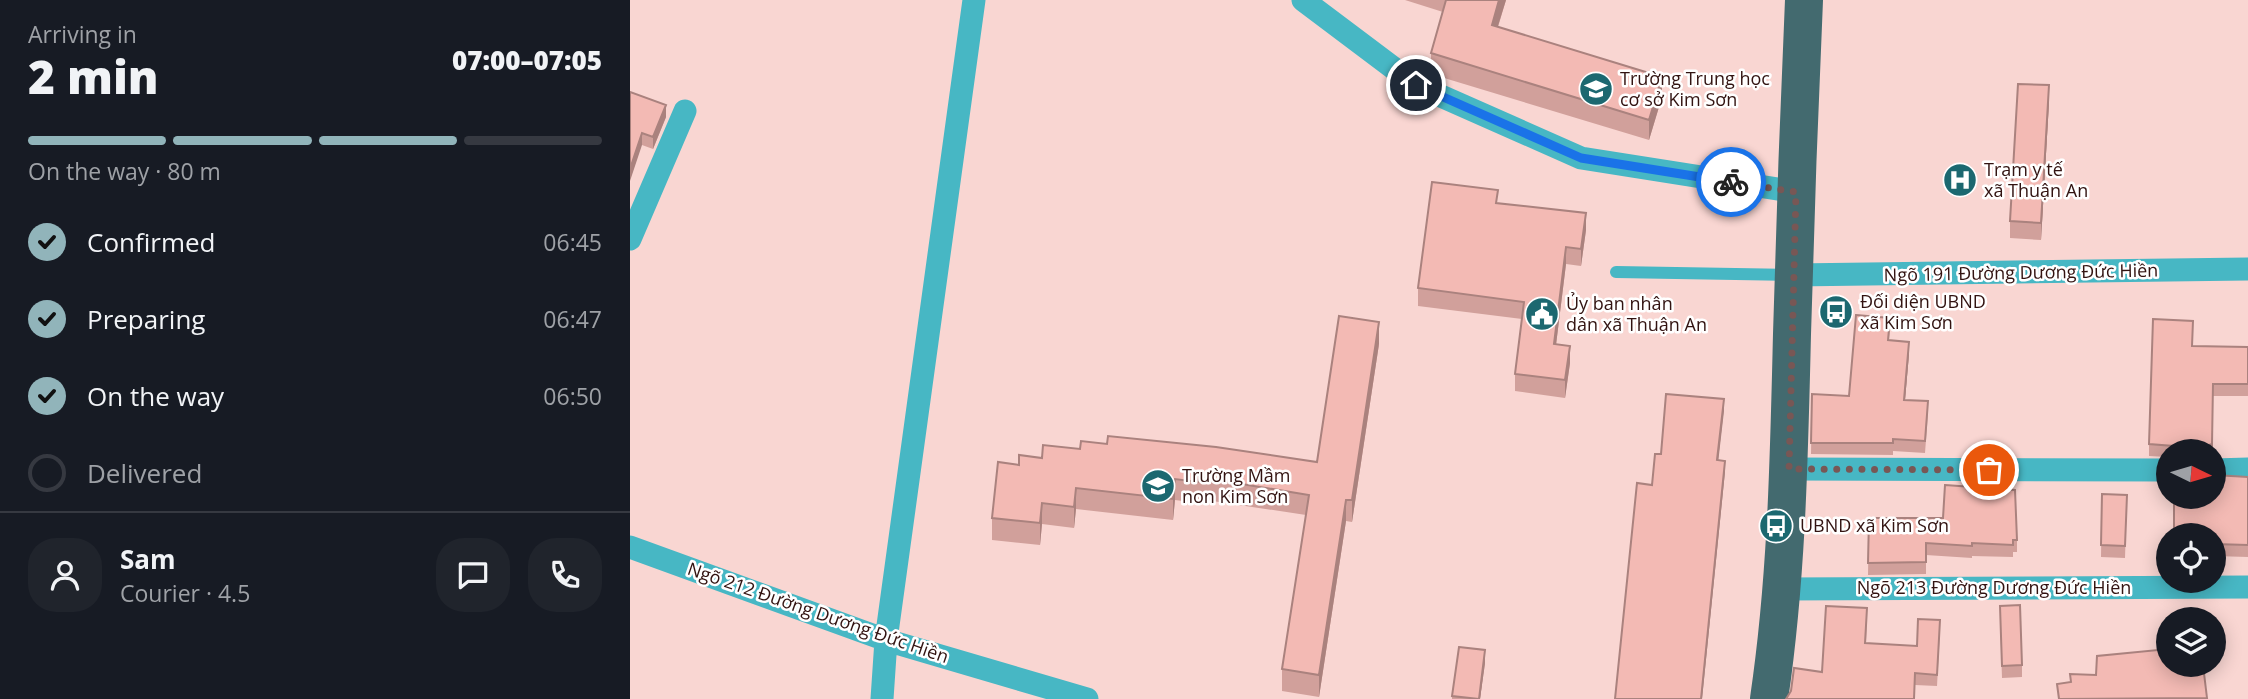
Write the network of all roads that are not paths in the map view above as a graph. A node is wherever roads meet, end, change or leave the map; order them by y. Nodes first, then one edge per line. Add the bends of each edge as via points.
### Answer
1 (974, 0) edge
2 (1303, 0) edge
3 (1804, 0) edge
4 (685, 111) dead end
5 (1796, 192) junction
6 (630, 239) edge
7 (2248, 269) edge
8 (1616, 272) dead end
9 (1794, 275) junction
10 (1789, 469) junction
11 (2248, 469) edge
12 (2156, 470) edge
13 (2226, 470) edge
14 (630, 547) edge
15 (2248, 587) edge
16 (1782, 589) junction
17 (886, 640) junction
18 (882, 699) edge
19 (1087, 699) edge
20 (1769, 699) edge

1 - 17 street
2 - 5 street via 1416,85 1581,158
3 - 5 highway
4 - 6 street
5 - 9 highway
7 - 9 street, Ngõ 191 Đường Dương Đức Hiền
8 - 9 lane
9 - 10 highway
10 - 12 street
10 - 16 highway
11 - 13 street
14 - 17 street, Ngõ 212 Đường Dương Đức Hiền
15 - 16 street, Ngõ 213 Đường Dương Đức Hiền
16 - 20 highway
17 - 18 street
17 - 19 street, Ngõ 212 Đường Dương Đức Hiền

